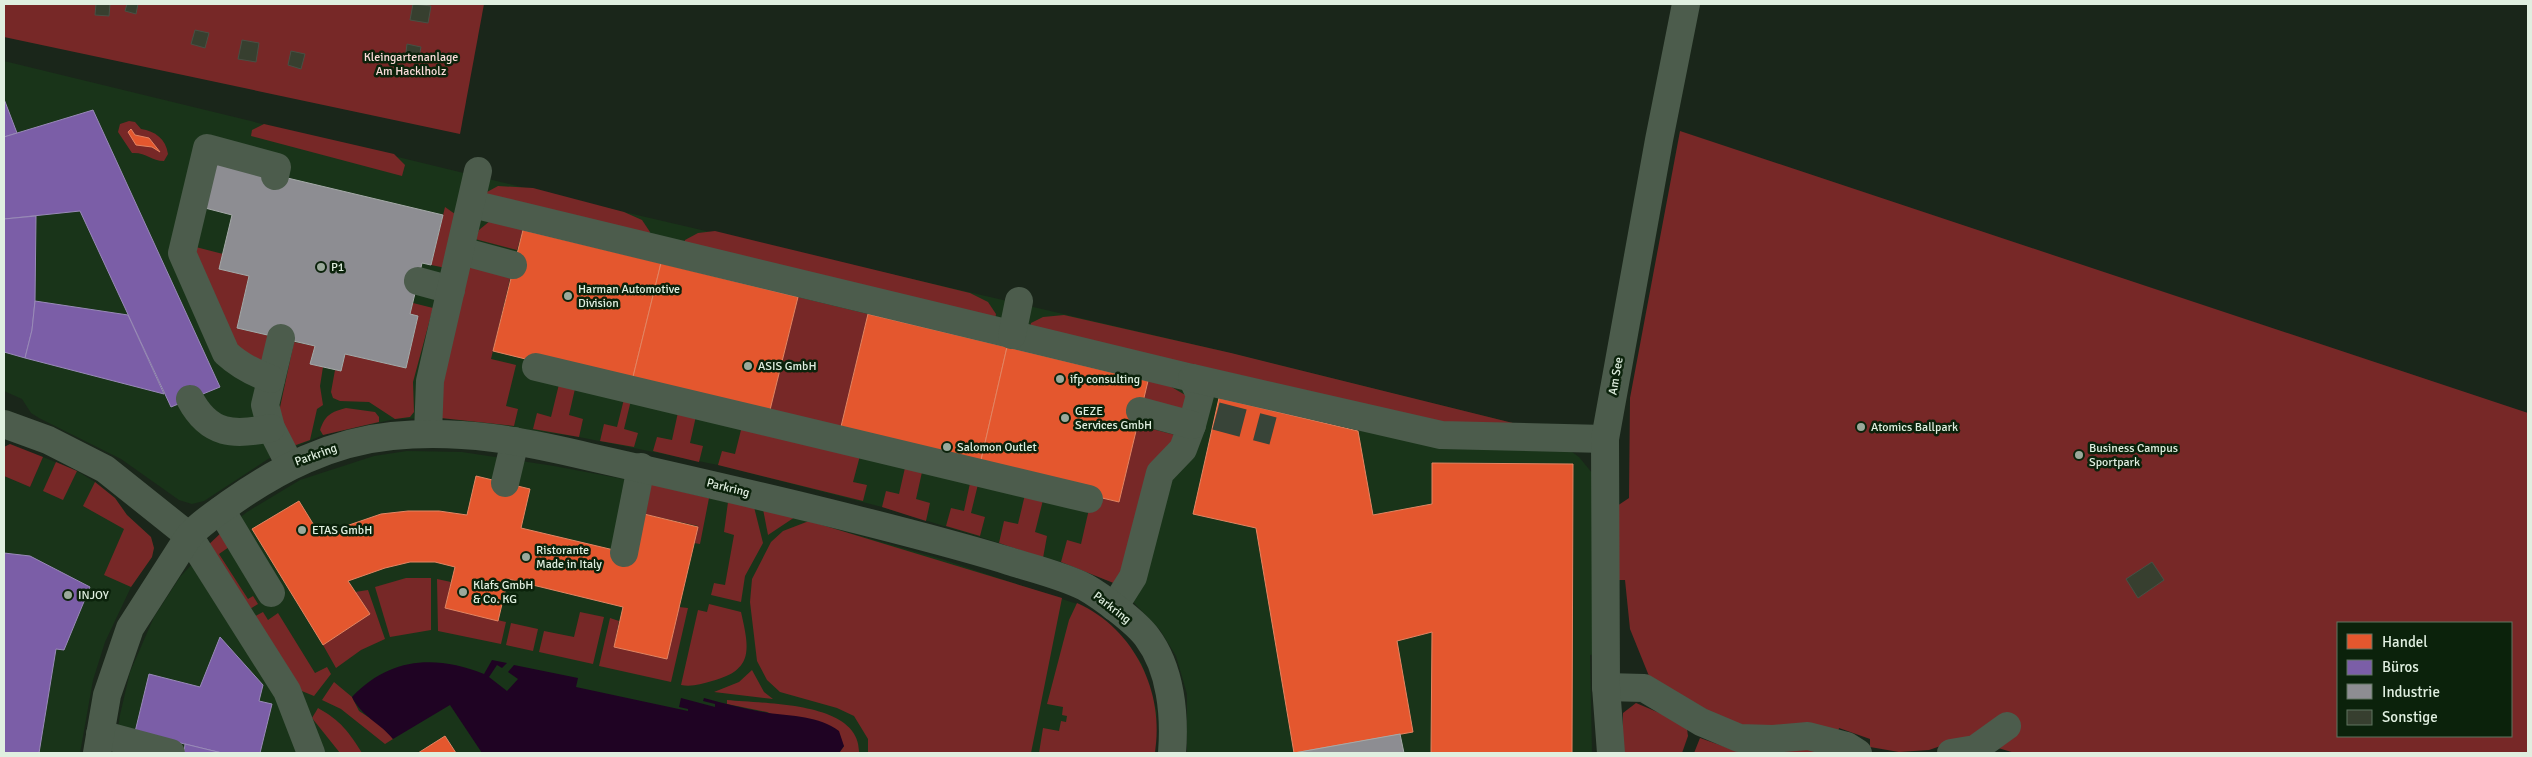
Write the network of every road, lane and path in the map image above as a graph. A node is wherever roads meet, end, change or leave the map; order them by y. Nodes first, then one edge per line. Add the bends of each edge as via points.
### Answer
1 (1686, 4) edge
2 (478, 171) dead end
3 (275, 176) dead end
4 (472, 204) junction
5 (460, 252) junction
6 (513, 265) dead end
7 (418, 281) dead end
8 (452, 290) junction
9 (1019, 300) dead end
10 (1012, 335) junction
11 (281, 338) dead end
12 (536, 367) dead end
13 (1192, 378) junction
14 (271, 379) junction
15 (190, 399) dead end
16 (1140, 411) dead end
17 (1201, 417) junction
18 (4, 424) edge
19 (271, 428) junction
20 (428, 433) junction
21 (1605, 439) junction
22 (515, 441) junction
23 (290, 465) junction
24 (641, 467) junction
25 (505, 483) dead end
26 (1089, 499) dead end
27 (221, 510) junction
28 (189, 536) junction
29 (624, 553) dead end
30 (271, 593) dead end
31 (1114, 607) junction
32 (1606, 687) junction
33 (2007, 726) dead end
34 (98, 744) edge
35 (172, 753) edge
36 (311, 753) edge
37 (1172, 753) edge
38 (1611, 753) edge
39 (1858, 753) edge
40 (1951, 753) edge

1 - 21 street, Am See
2 - 4 street
3 - 14 street via 277,167 207,148 182,253 226,353 246,368
4 - 5 street
4 - 10 street
5 - 6 street
5 - 8 street
7 - 8 street
8 - 20 street via 430,381
9 - 10 street
10 - 13 street
11 - 14 street
12 - 26 street
13 - 17 street via 1200,394
13 - 21 street via 1441,435
14 - 19 street via 266,405
15 - 19 street via 198,414 219,429 239,434
16 - 17 street
17 - 31 street via 1183,449 1160,473 1133,577
18 - 28 street via 48,440 104,469
19 - 23 street
20 - 22 street, Parkring via 454,432
20 - 23 street, Parkring via 390,436 336,448
21 - 32 street, Am See
22 - 24 street, Parkring
22 - 25 street
23 - 27 street, Parkring
24 - 29 street
24 - 31 street, Parkring via 986,554 1084,587
27 - 28 street, Parkring
27 - 30 street
28 - 34 street, Parkring via 130,628 107,695
28 - 36 street via 287,690
31 - 37 street, Parkring via 1147,636 1159,662 1171,702
32 - 38 street, Am See
32 - 39 street via 1644,688 1701,722 1739,738 1808,736 1846,746
33 - 40 street via 1975,749
34 - 35 street

